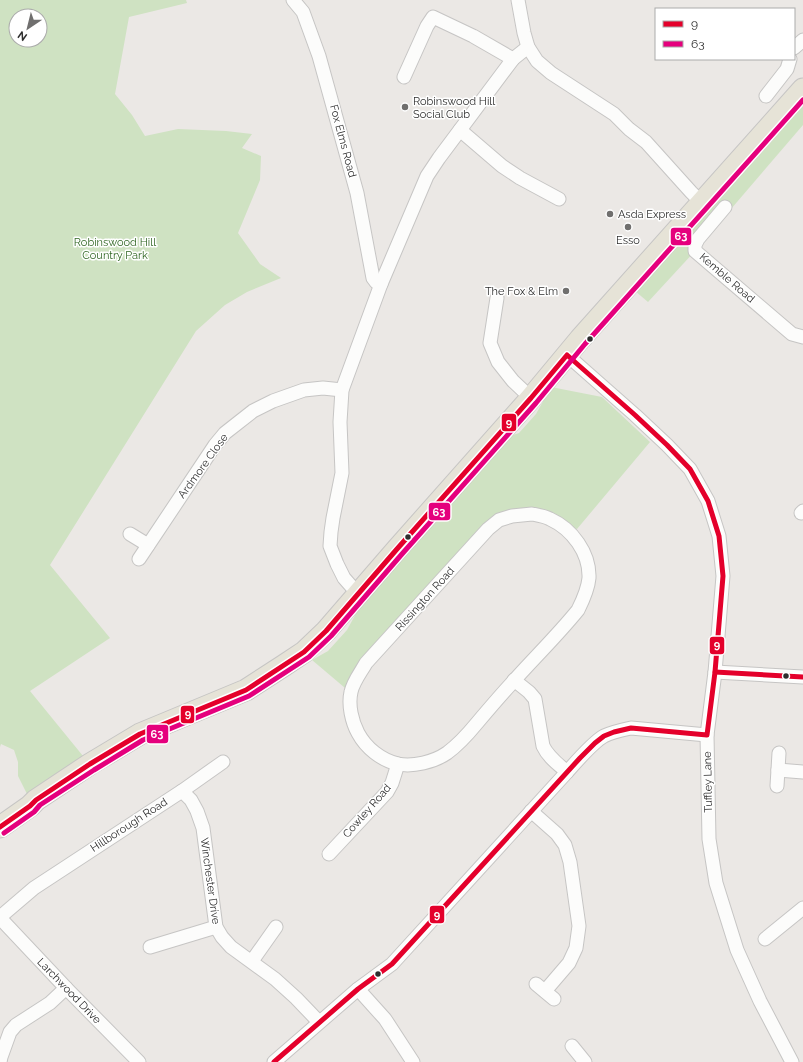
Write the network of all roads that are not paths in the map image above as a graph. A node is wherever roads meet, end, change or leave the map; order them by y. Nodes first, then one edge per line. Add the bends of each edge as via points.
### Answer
1 (293, 0) edge
2 (518, 0) edge
3 (803, 40) edge
4 (528, 47) junction
5 (795, 47) edge
6 (513, 59) junction
7 (790, 60) edge
8 (404, 77) dead end
9 (803, 88) edge
10 (766, 96) dead end
11 (460, 130) junction
12 (559, 199) dead end
13 (702, 203) junction
14 (725, 207) dead end
15 (381, 284) junction
16 (493, 303) dead end
17 (803, 337) edge
18 (566, 355) junction
19 (342, 390) junction
20 (531, 398) junction
21 (130, 534) dead end
22 (148, 545) junction
23 (140, 559) dead end
24 (359, 594) junction
25 (715, 672) junction
26 (803, 677) edge
27 (514, 680) junction
28 (707, 735) junction
29 (779, 753) dead end
30 (223, 762) dead end
31 (398, 764) junction
32 (778, 770) junction
33 (567, 772) junction
34 (803, 772) edge
35 (777, 786) dead end
36 (182, 790) junction
37 (531, 811) junction
38 (0, 827) edge
39 (329, 854) dead end
40 (34, 888) joint
41 (803, 908) edge
42 (0, 918) edge
43 (216, 927) junction
44 (276, 927) dead end
45 (765, 939) dead end
46 (150, 947) dead end
47 (252, 961) junction
48 (66, 988) junction
49 (358, 989) junction
50 (545, 991) dead end
51 (319, 1022) junction
52 (572, 1046) dead end
53 (0, 1062) edge
54 (139, 1062) edge
55 (274, 1062) edge
56 (413, 1062) edge
57 (585, 1062) edge
58 (792, 1062) edge

1 - 15 street, Fox Elms Road via 303,12 319,56 357,193 373,278
2 - 4 street
3 - 5 street
4 - 6 street
4 - 13 street via 551,73 614,114 628,129 646,142
6 - 8 street via 433,17
6 - 11 street
7 - 10 street via 787,69
9 - 13 main road
11 - 12 street via 502,166
11 - 15 street via 427,176
13 - 18 main road
14 - 17 street, Kemble Road via 698,239 695,251 792,334
15 - 19 street
16 - 20 street via 490,342 498,362
18 - 20 main road
18 - 25 street, Tuffley Lane via 667,445 690,469 708,501 719,536 723,576
19 - 22 street, Ardmore Close via 304,390 273,401 253,411 225,433
19 - 24 street via 342,473 330,546 344,578
20 - 24 main road
21 - 22 street
22 - 23 street, Ardmore Close
24 - 38 main road via 304,652 283,666 246,690 140,734 90,764
25 - 26 street
25 - 28 street, Tuffley Lane
27 - 31 street, Rissington Road via 463,739 446,754 431,761
27 - 31 street, Rissington Road via 578,610 589,578 588,564 581,546 572,534 548,518 532,514 499,520 488,529 366,663 357,678 351,693 353,724 371,750 382,758
27 - 33 street via 535,699 543,746
28 - 33 street via 631,728 620,730 602,737
28 - 58 street, Tuffley Lane via 709,839 716,883 737,950
29 - 32 street
30 - 36 street, Hillborough Road
31 - 39 street, Cowley Road via 387,792
32 - 34 street
32 - 35 street
33 - 37 street
36 - 40 street, Hillborough Road
36 - 43 street, Winchester Drive via 197,811 203,828
37 - 49 street via 392,964
37 - 50 street via 557,834 565,845 570,862 579,926 576,948 569,964
40 - 42 street, Larchwood Drive
41 - 45 street
42 - 48 street, Larchwood Drive
43 - 46 street
43 - 47 street, Winchester Drive via 231,946
44 - 47 street
47 - 51 street, Winchester Drive via 296,998
48 - 53 street via 50,1003 16,1025 10,1032
48 - 54 street, Larchwood Drive
49 - 51 street
49 - 56 street via 385,1019
51 - 55 street
52 - 57 street

